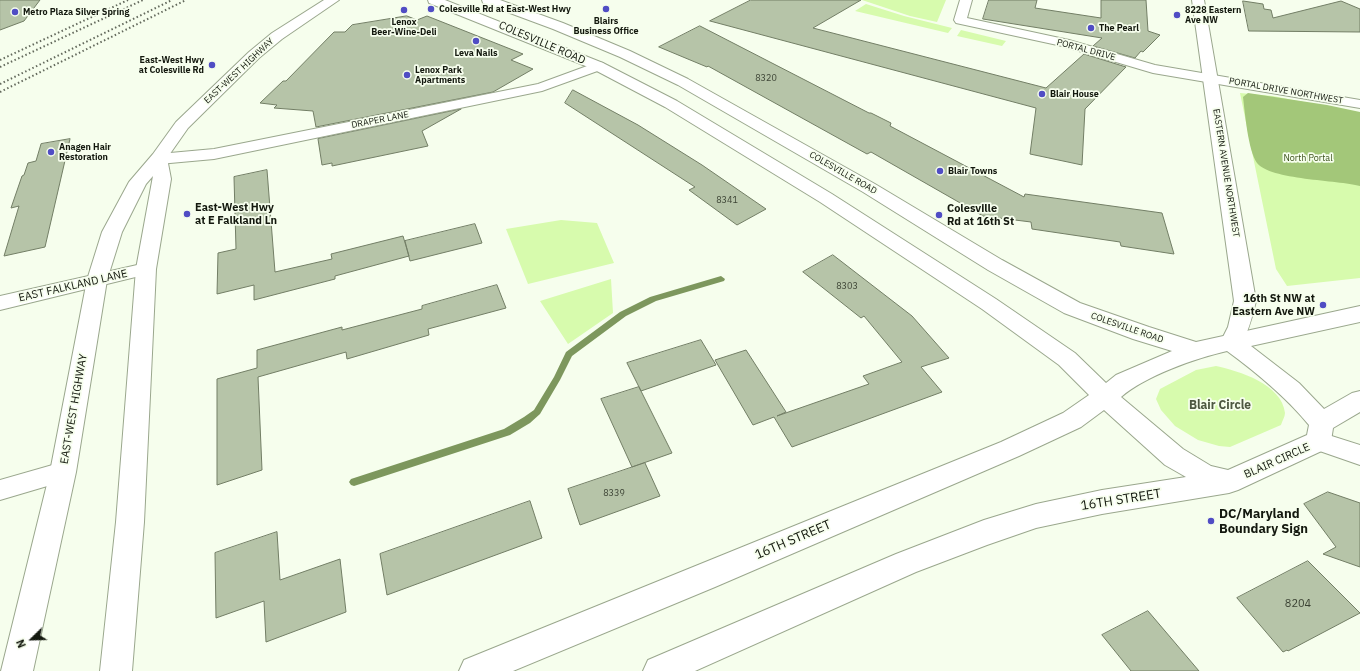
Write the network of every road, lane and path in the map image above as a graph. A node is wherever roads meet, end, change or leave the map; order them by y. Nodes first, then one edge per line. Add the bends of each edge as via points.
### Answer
1 (333, 0) edge
2 (434, 0) edge
3 (488, 0) edge
4 (966, 0) edge
5 (1198, 0) edge
6 (598, 66) junction
7 (1212, 79) junction
8 (1360, 104) edge
9 (159, 159) junction
10 (146, 269) junction
11 (97, 280) junction
12 (0, 303) edge
13 (1360, 314) edge
14 (1231, 343) junction
15 (1196, 350) junction
16 (1105, 397) junction
17 (1360, 400) edge
18 (1320, 432) junction
19 (1360, 455) edge
20 (63, 472) junction
21 (1229, 482) junction
22 (0, 490) edge
23 (17, 671) edge
24 (116, 671) edge
25 (475, 671) edge
26 (659, 671) edge

1 - 9 main road, EAST-WEST HIGHWAY via 277,36 254,56 182,126
2 - 6 main road, COLESVILLE ROAD
3 - 15 main road, COLESVILLE ROAD via 558,26 683,82 863,184 995,265 1072,308
4 - 7 street, PORTAL DRIVE via 960,20 1065,43 1153,69
5 - 7 main road, EASTERN AVENUE NORTHWEST
6 - 9 street, DRAPER LANE via 542,87 214,154
6 - 16 main road, COLESVILLE ROAD via 671,104 833,202 989,304 1067,359
7 - 8 street, PORTAL DRIVE NORTHWEST
7 - 14 main road, EASTERN AVENUE NORTHWEST via 1245,301 1239,327
9 - 10 main road via 161,188
9 - 11 main road, EAST-WEST HIGHWAY via 138,182 112,232
10 - 11 street, EAST FALKLAND LANE
10 - 24 main road via 130,522
11 - 12 street, EAST FALKLAND LANE
11 - 20 main road, EAST-WEST HIGHWAY
13 - 14 main road
14 - 15 main road
14 - 18 main road via 1290,388 1306,404
15 - 16 main road via 1124,381
16 - 21 main road via 1174,457 1204,475
16 - 25 main road, 16TH STREET via 1072,420 1010,449
17 - 18 main road, BLAIR CIRCLE
18 - 19 street
18 - 21 main road, BLAIR CIRCLE
20 - 22 street
20 - 23 main road, EAST-WEST HIGHWAY
21 - 26 main road, 16TH STREET via 1036,516 984,533 906,563

